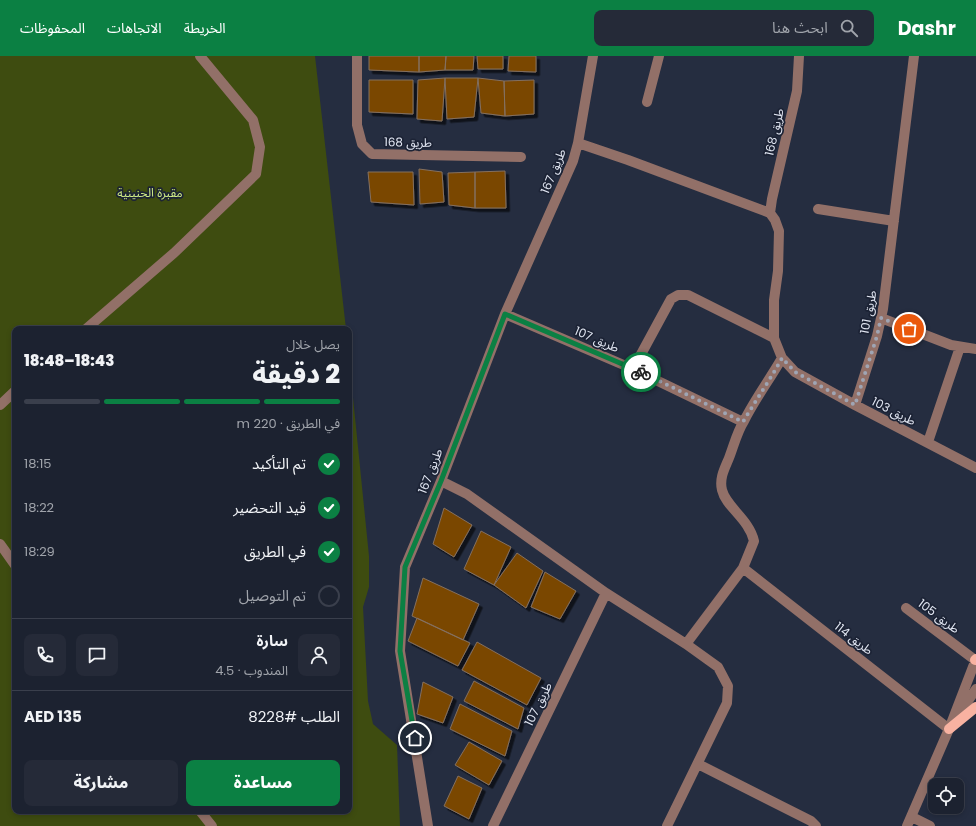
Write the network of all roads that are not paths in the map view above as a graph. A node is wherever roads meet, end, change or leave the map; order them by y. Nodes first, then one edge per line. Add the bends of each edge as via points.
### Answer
1 (200, 56) edge
2 (357, 56) edge
3 (593, 56) edge
4 (659, 56) edge
5 (799, 56) edge
6 (914, 56) edge
7 (647, 102) dead end
8 (578, 143) junction
9 (521, 157) dead end
10 (818, 209) dead end
11 (770, 214) junction
12 (894, 222) junction
13 (505, 314) junction
14 (881, 318) junction
15 (89, 326) edge
16 (774, 338) junction
17 (960, 347) junction
18 (976, 349) edge
19 (782, 358) junction
20 (633, 369) junction
21 (12, 394) edge
22 (0, 405) edge
23 (855, 405) junction
24 (743, 422) junction
25 (928, 442) junction
26 (976, 468) edge
27 (441, 481) junction
28 (0, 544) edge
29 (12, 562) edge
30 (743, 568) junction
31 (606, 593) junction
32 (906, 608) dead end
33 (686, 644) junction
34 (976, 659) edge
35 (976, 689) edge
36 (976, 707) edge
37 (949, 729) junction
38 (698, 764) junction
39 (202, 814) edge
40 (910, 822) edge
41 (212, 826) edge
42 (428, 826) edge
43 (493, 826) edge
44 (668, 826) edge
45 (816, 826) edge
46 (930, 826) edge

1 - 15 street via 253,120 260,147 256,174 174,253
2 - 9 street, طريق 168 via 356,125 362,144 372,154
3 - 8 street, طريق 167
4 - 7 street
5 - 11 street, طريق 168 via 797,91
6 - 12 street, طريق 101
8 - 11 street, طريق 167
8 - 13 street, طريق 167 via 573,161
10 - 12 street
11 - 16 street via 780,232 774,300
12 - 14 street, طريق 101
13 - 20 street, طريق 107
13 - 27 street, طريق 167
14 - 17 street
14 - 23 street, طريق 101
16 - 19 street, طريق 103
16 - 20 street via 688,295 678,294 672,299
17 - 18 street
17 - 25 street
19 - 23 street, طريق 103 via 795,372
19 - 24 street
20 - 24 street, طريق 107
21 - 22 street
23 - 25 street, طريق 103
24 - 30 street via 720,479 722,491 750,528 754,541
25 - 26 street, طريق 103
27 - 31 street via 467,494
27 - 42 street, طريق 167 via 405,567 400,651
28 - 29 street
30 - 33 street
30 - 37 street, طريق 114
31 - 33 street
31 - 43 street, طريق 107
32 - 34 street, طريق 105
33 - 38 street via 718,667 728,686 727,703
34 - 37 street
35 - 37 street
36 - 37 main road
37 - 40 street
38 - 44 street
38 - 45 street via 811,821
39 - 41 street
40 - 46 street

